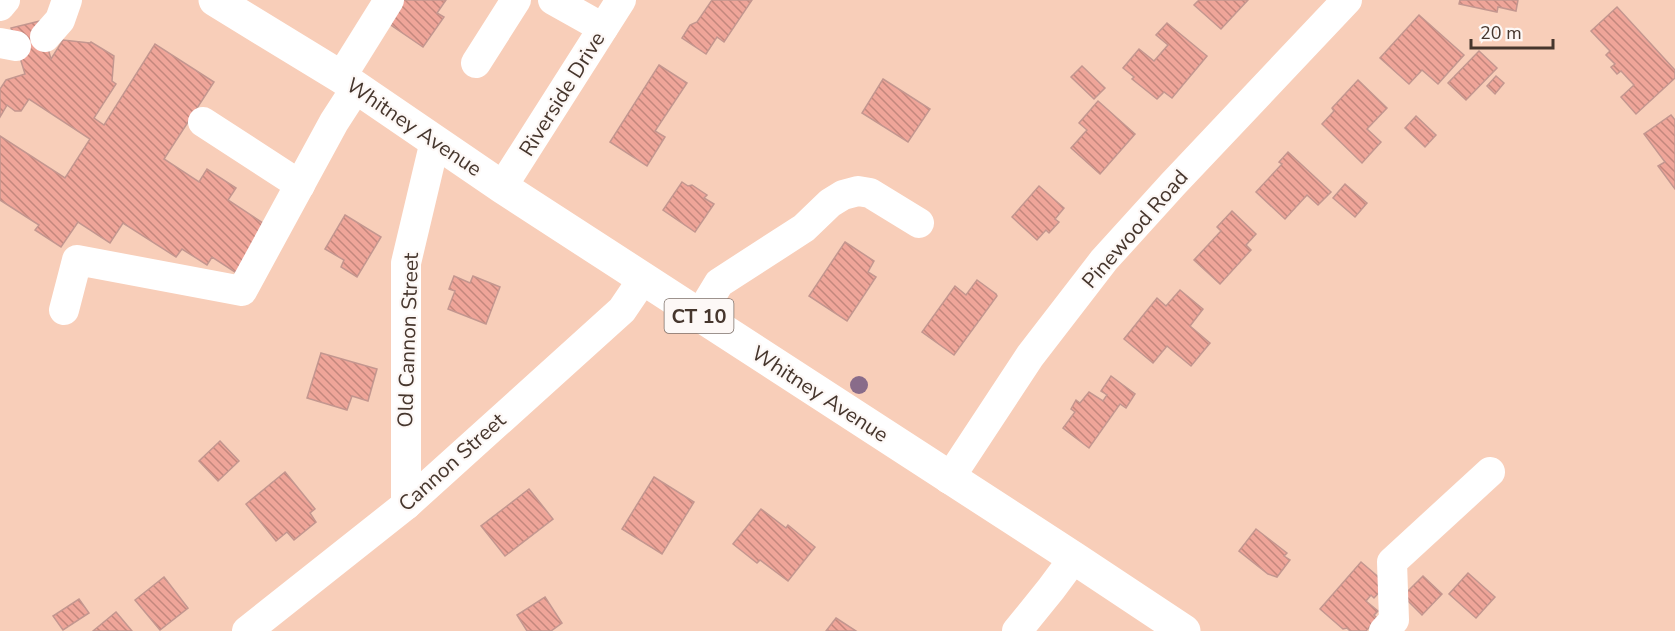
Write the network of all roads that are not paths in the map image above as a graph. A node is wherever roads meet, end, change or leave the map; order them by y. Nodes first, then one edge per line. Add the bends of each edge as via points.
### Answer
1 (5, 0) edge
2 (67, 0) edge
3 (215, 0) edge
4 (388, 0) edge
5 (516, 0) edge
6 (553, 0) edge
7 (621, 0) edge
8 (1347, 0) edge
9 (0, 6) edge
10 (603, 28) junction
11 (45, 37) dead end
12 (476, 63) dead end
13 (348, 82) junction
14 (203, 122) dead end
15 (435, 141) junction
16 (300, 185) junction
17 (502, 188) junction
18 (919, 223) dead end
19 (643, 279) junction
20 (64, 310) dead end
21 (699, 316) junction
22 (1490, 471) dead end
23 (949, 479) junction
24 (406, 505) junction
25 (1074, 558) junction
26 (248, 631) edge
27 (1017, 631) edge
28 (1184, 631) edge
29 (1384, 631) edge

1 - 9 street
2 - 11 street via 60,20
3 - 13 main road, Whitney Avenue / CT 10
4 - 13 street
5 - 12 street
6 - 10 street
7 - 10 street, Riverside Drive
8 - 23 street, Pinewood Road via 1104,260 1030,357
10 - 17 street, Riverside Drive
13 - 15 main road, Whitney Avenue / CT 10
13 - 16 street via 333,122
14 - 16 street
15 - 17 main road, Whitney Avenue / CT 10
15 - 24 street, Old Cannon Street via 406,263
16 - 20 street via 242,291 77,260
17 - 19 main road, Whitney Avenue / CT 10
18 - 21 street via 870,193 843,195 804,228 719,284
19 - 21 main road, Whitney Avenue / CT 10
19 - 24 street, Cannon Street via 622,310
21 - 23 main road, Whitney Avenue / CT 10
22 - 29 street via 1392,562 1394,620
23 - 25 main road, Whitney Avenue / CT 10
24 - 26 street, Cannon Street
25 - 27 street
25 - 28 main road, Whitney Avenue / CT 10

